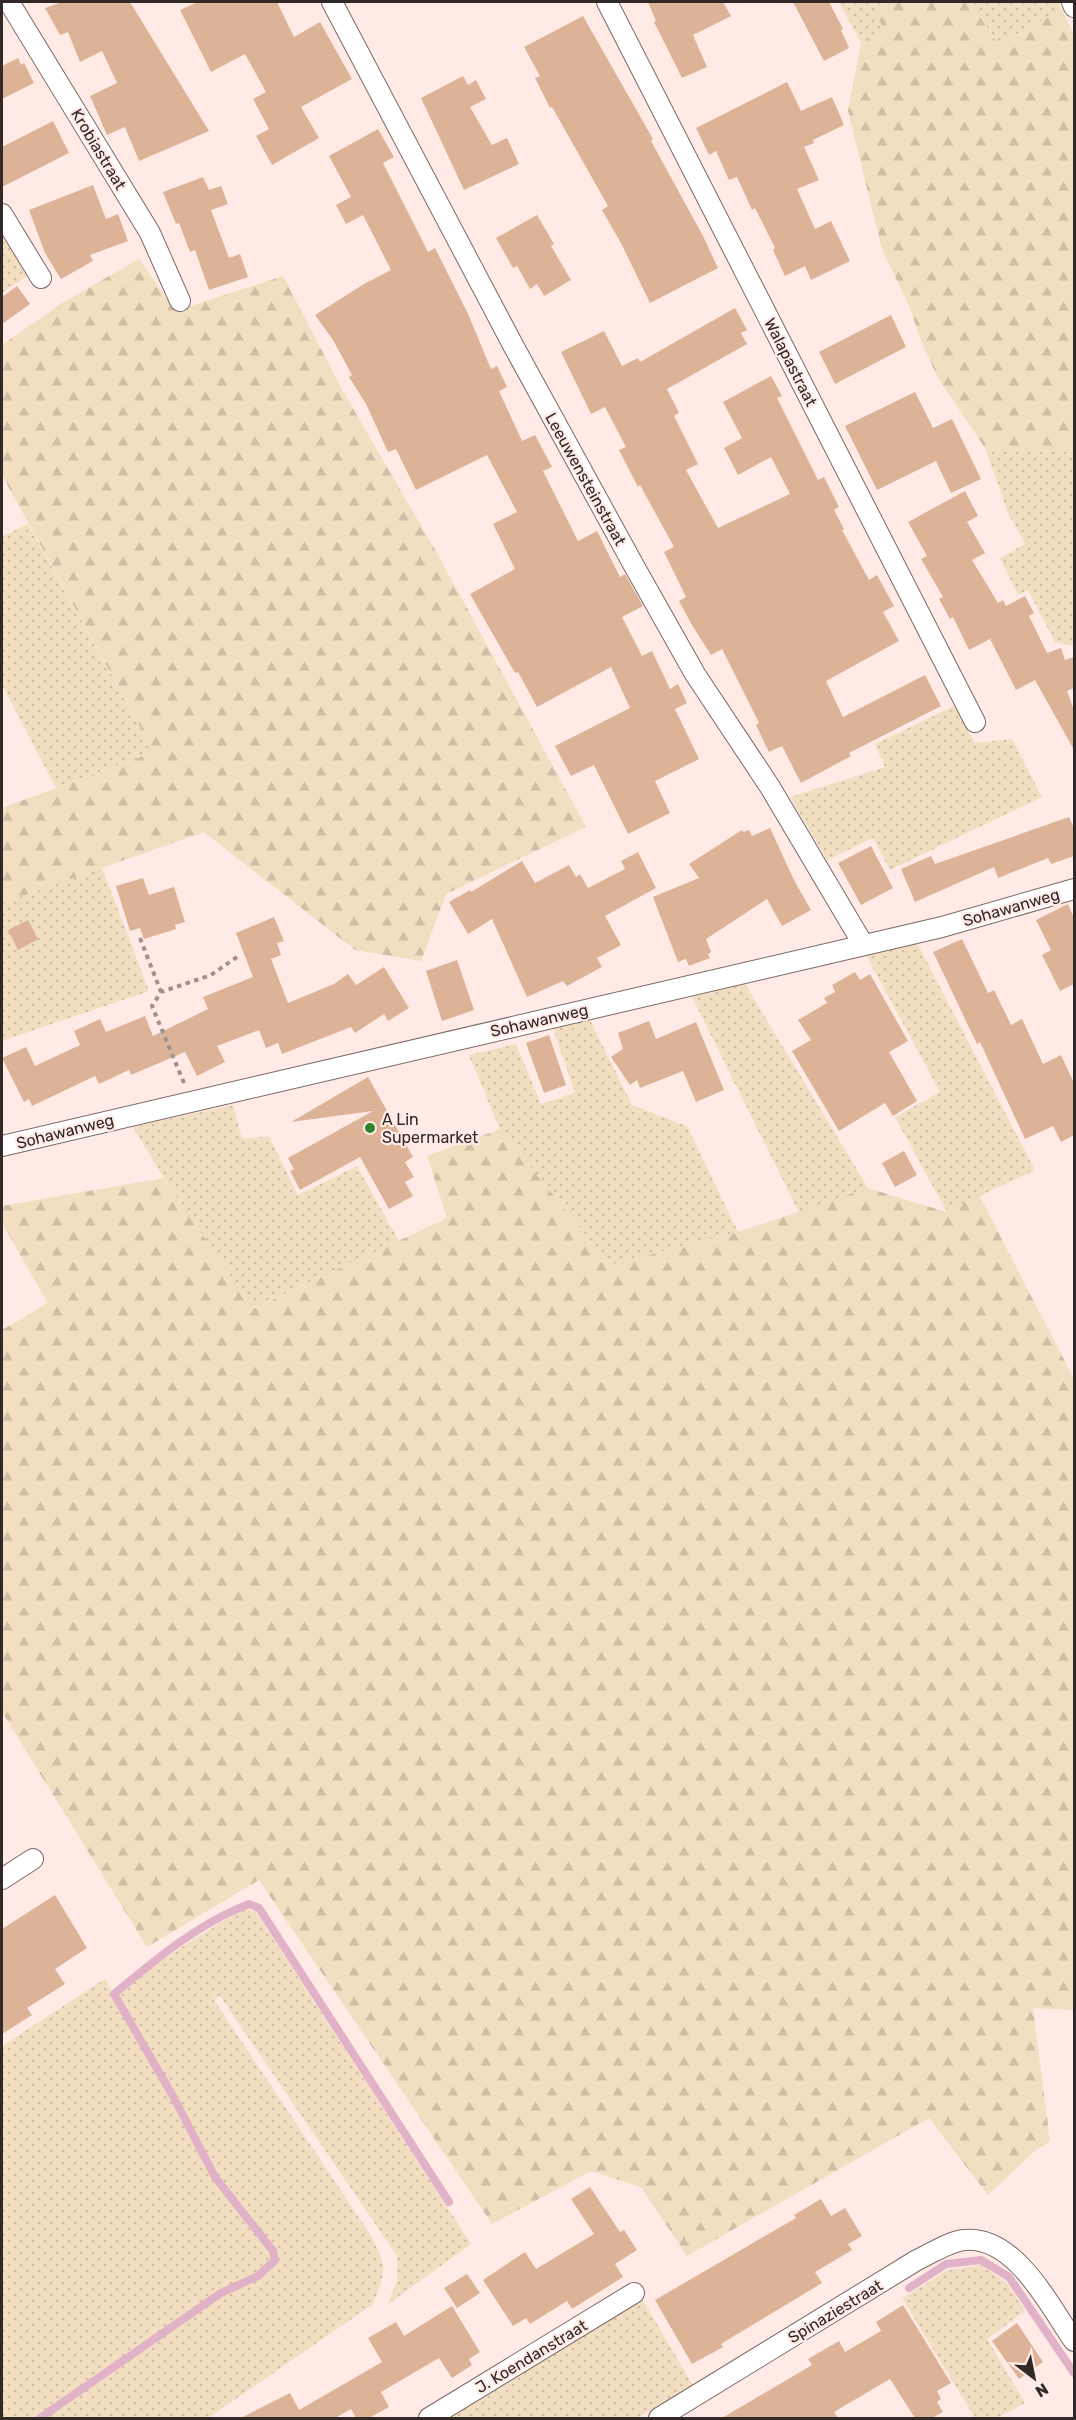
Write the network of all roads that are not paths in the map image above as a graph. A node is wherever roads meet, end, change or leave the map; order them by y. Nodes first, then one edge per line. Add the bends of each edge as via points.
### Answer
1 (9, 2) edge
2 (332, 2) edge
3 (607, 2) edge
4 (1072, 2) edge
5 (1074, 7) edge
6 (2, 214) edge
7 (41, 278) dead end
8 (180, 301) dead end
9 (975, 722) dead end
10 (1074, 889) edge
11 (863, 944) junction
12 (2, 1146) edge
13 (33, 1859) dead end
14 (2, 1880) edge
15 (634, 2293) dead end
16 (1074, 2341) edge
17 (429, 2418) edge
18 (659, 2418) edge

1 - 8 street, Krobiastraat via 150,233
2 - 11 street, Leeuwensteinstraat via 644,584 695,674 770,788
3 - 9 street, Walapastraat
4 - 5 street
6 - 7 street
10 - 11 street, Sohawanweg via 942,927
11 - 12 street, Sohawanweg
13 - 14 street
15 - 17 street, J. Koendanstraat
16 - 18 street, Spinaziestraat via 1017,2262 995,2245 964,2240 917,2260

